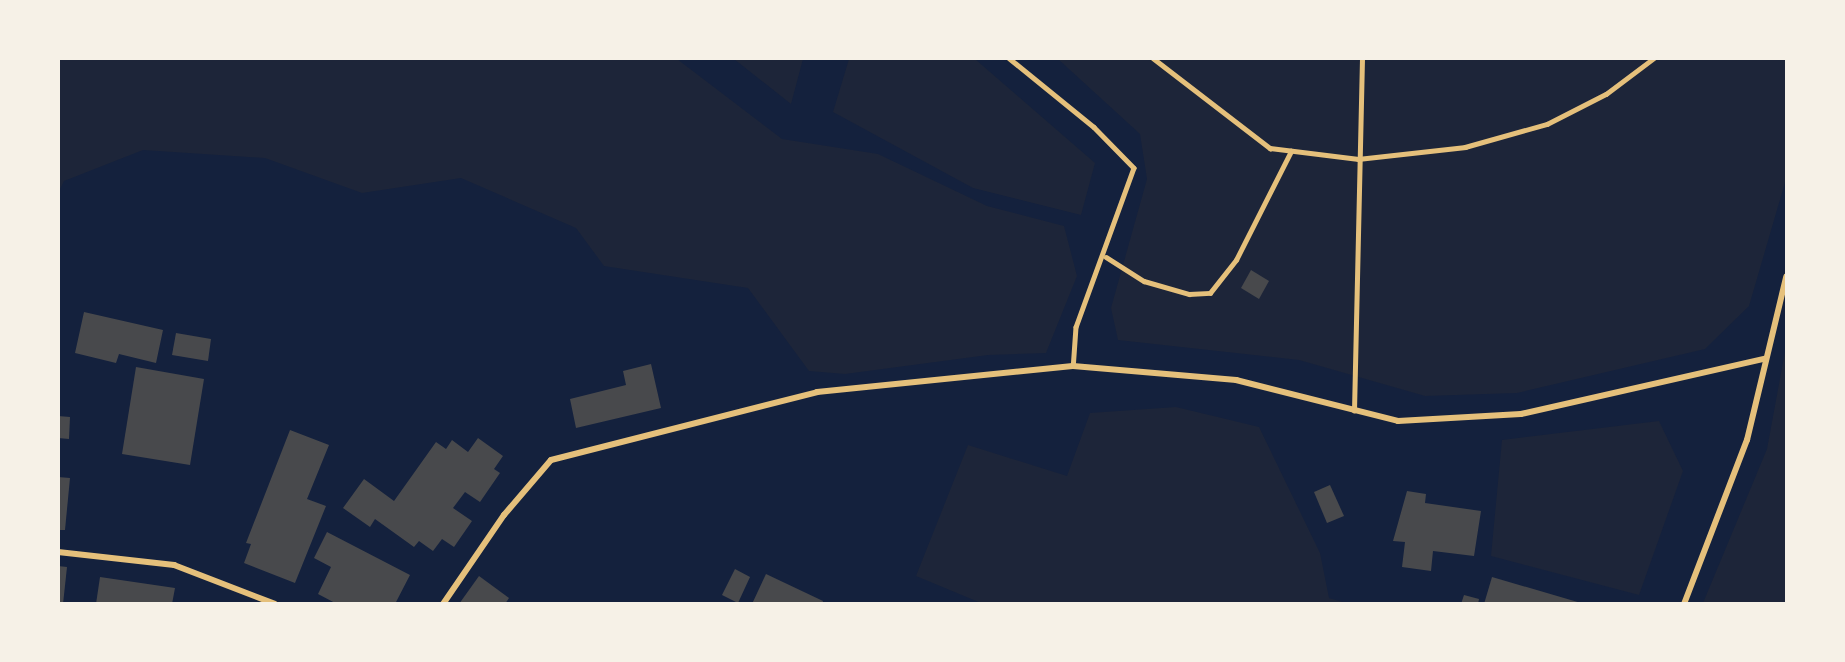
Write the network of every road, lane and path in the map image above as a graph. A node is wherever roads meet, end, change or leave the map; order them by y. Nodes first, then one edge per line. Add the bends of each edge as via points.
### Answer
1 (1009, 58) edge
2 (1153, 58) edge
3 (1362, 58) edge
4 (1654, 58) edge
5 (1291, 151) junction
6 (1358, 159) junction
7 (1106, 257) junction
8 (1786, 277) edge
9 (1764, 359) junction
10 (1073, 366) junction
11 (1354, 411) junction
12 (58, 552) edge
13 (275, 603) edge
14 (443, 603) edge
15 (1684, 603) edge

1 - 7 lane via 1094,127 1134,168
2 - 5 lane via 1270,148
3 - 6 lane
4 - 6 lane via 1606,94 1547,124 1465,147
5 - 6 lane
5 - 7 lane via 1236,260 1210,293 1189,294 1144,281
6 - 11 lane
7 - 10 lane via 1076,327
8 - 9 street
9 - 11 street via 1521,414 1398,421
9 - 15 street via 1748,440
10 - 11 street via 1236,380
10 - 14 street via 817,392 551,460 504,515
12 - 13 street via 174,565

